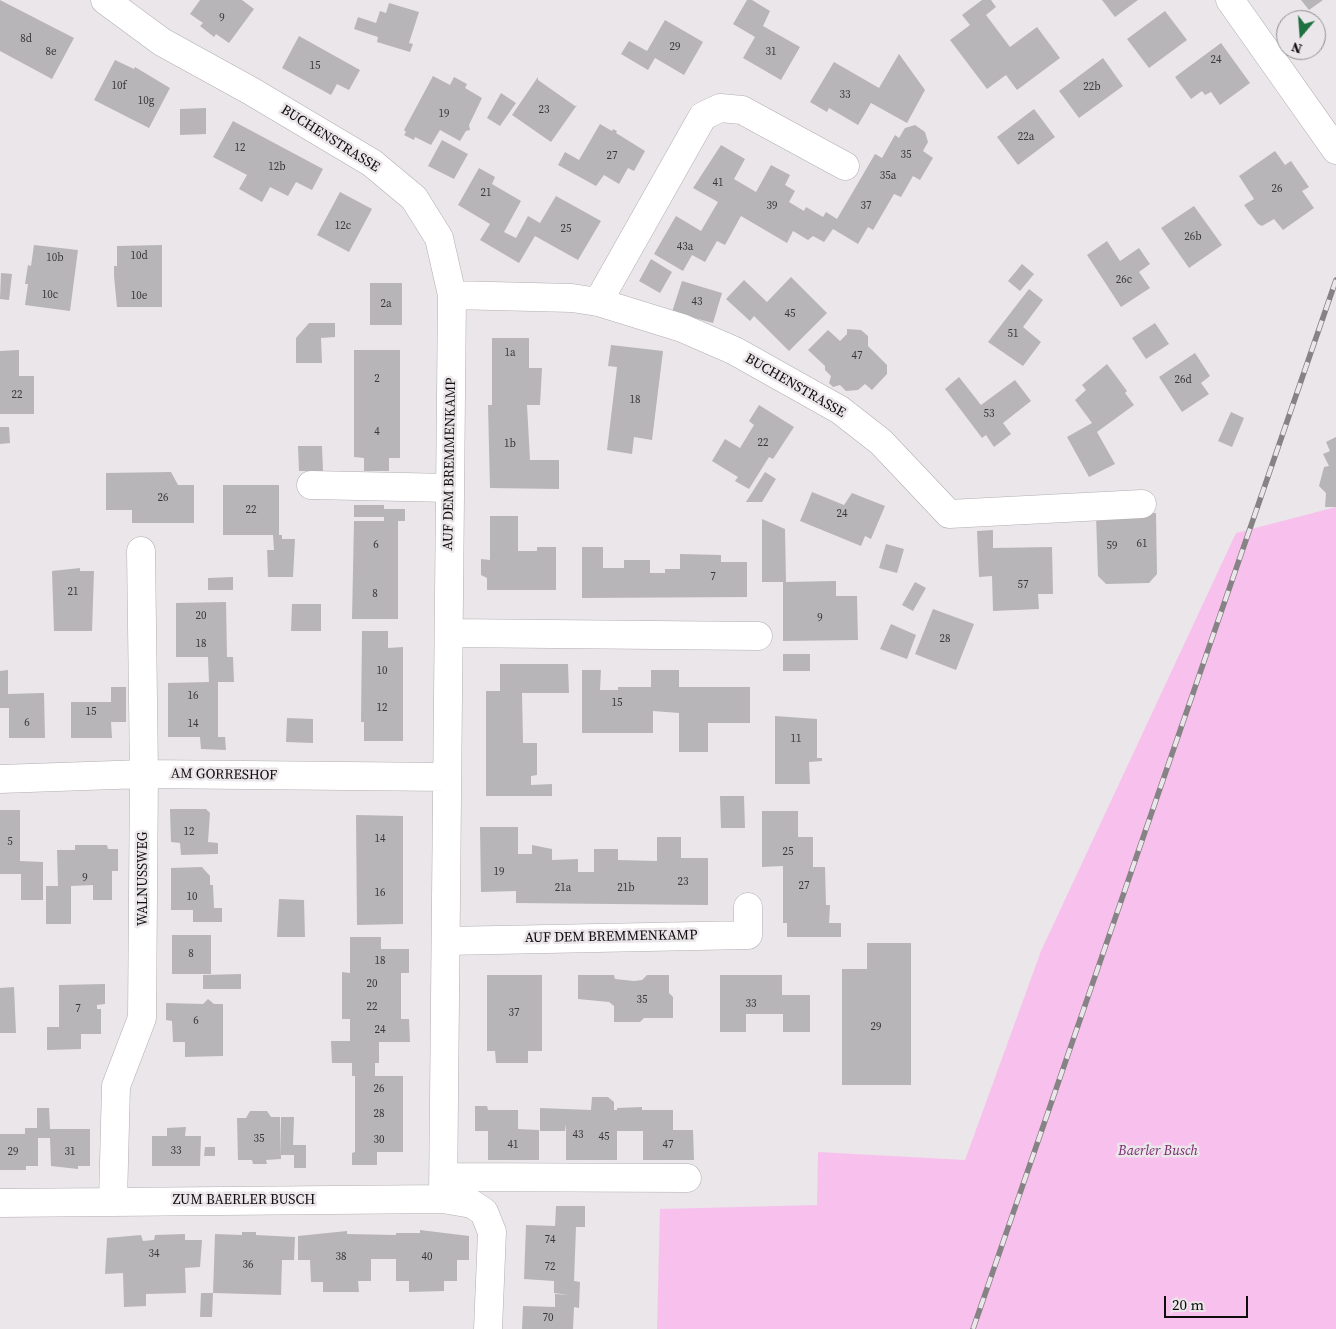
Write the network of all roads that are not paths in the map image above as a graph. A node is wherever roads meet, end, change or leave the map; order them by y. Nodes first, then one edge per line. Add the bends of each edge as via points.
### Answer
1 (105, 0) edge
2 (1230, 0) edge
3 (1336, 150) edge
4 (845, 166) dead end
5 (452, 295) junction
6 (598, 302) junction
7 (311, 485) dead end
8 (450, 488) junction
9 (1142, 504) dead end
10 (140, 551) dead end
11 (449, 633) junction
12 (758, 636) dead end
13 (144, 774) junction
14 (447, 778) junction
15 (0, 779) edge
16 (748, 907) dead end
17 (446, 941) junction
18 (687, 1178) dead end
19 (444, 1188) junction
20 (113, 1201) junction
21 (0, 1203) edge
22 (488, 1329) edge

1 - 5 street, BUCHENSTRASSE via 162,42 372,163 407,192 440,238
2 - 3 street
4 - 6 street via 742,110 720,108 703,116
5 - 6 street, BUCHENSTRASSE via 572,298
5 - 8 street, AUF DEM BREMMENKAMP
6 - 9 street, BUCHENSTRASSE via 682,328 735,351 840,410 881,442 949,514
7 - 8 street
8 - 11 street, AUF DEM BREMMENKAMP
10 - 13 street, WALNUSSWEG
11 - 12 street
11 - 14 street, AUF DEM BREMMENKAMP
13 - 14 street, AM GORRESHOF
13 - 15 street, AM GORRESHOF
13 - 20 street, WALNUSSWEG via 142,1018 116,1086
14 - 17 street, AUF DEM BREMMENKAMP
16 - 17 street, AUF DEM BREMMENKAMP via 748,935
17 - 19 street, AUF DEM BREMMENKAMP
18 - 19 street
19 - 20 street, ZUM BAERLER BUSCH
19 - 22 street, ZUM BAERLER BUSCH via 484,1212 492,1232
20 - 21 street, ZUM BAERLER BUSCH

